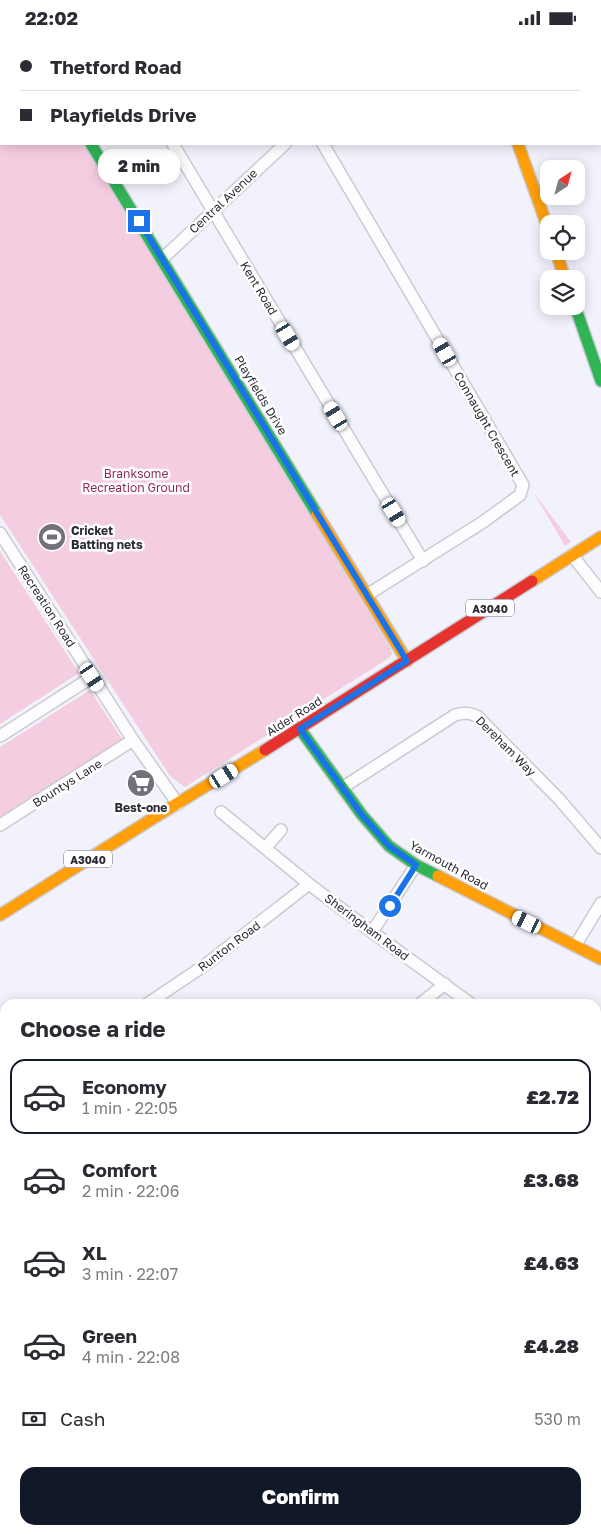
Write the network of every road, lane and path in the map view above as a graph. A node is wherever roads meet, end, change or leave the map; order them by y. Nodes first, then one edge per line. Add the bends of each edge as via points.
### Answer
1 (92, 145) edge
2 (174, 145) edge
3 (284, 145) edge
4 (324, 145) edge
5 (518, 145) edge
6 (212, 211) junction
7 (543, 215) edge
8 (162, 259) junction
9 (578, 315) edge
10 (601, 381) edge
11 (0, 533) edge
12 (601, 537) edge
13 (572, 555) junction
14 (423, 561) junction
15 (601, 592) edge
16 (367, 595) junction
17 (407, 661) junction
18 (92, 677) junction
19 (300, 729) junction
20 (0, 736) edge
21 (133, 740) junction
22 (342, 788) junction
23 (178, 804) junction
24 (221, 812) dead end
25 (0, 825) edge
26 (281, 830) dead end
27 (265, 848) junction
28 (601, 848) edge
29 (416, 865) junction
30 (310, 884) junction
31 (601, 903) edge
32 (0, 915) edge
33 (372, 932) junction
34 (576, 946) junction
35 (601, 959) edge
36 (444, 984) junction
37 (154, 999) edge
38 (426, 999) edge
39 (464, 999) edge

1 - 8 street, Playfields Drive
2 - 6 street, Kent Road
3 - 6 street, Central Avenue
4 - 14 street, Connaught Crescent via 523,485 520,495
5 - 7 street
6 - 8 street, Central Avenue
6 - 14 street, Kent Road
8 - 16 street, Playfields Drive
9 - 10 street
11 - 18 street, Recreation Road
12 - 13 street, Alder Road / A3040
13 - 15 street
13 - 17 street, Alder Road / A3040
14 - 16 street, Connaught Crescent
16 - 17 street, Playfields Drive
17 - 19 street, Alder Road / A3040
18 - 20 street
18 - 21 street, Recreation Road
19 - 22 street, Yarmouth Road
19 - 23 street, Alder Road / A3040
21 - 23 street, Recreation Road
21 - 25 street, Bountys Lane
22 - 28 street, Dereham Way via 455,715 472,713 559,799
22 - 29 street, Yarmouth Road via 389,846
23 - 32 street, Alder Road / A3040
24 - 27 street, Sheringham Road
26 - 27 street
27 - 30 street, Sheringham Road
29 - 33 street
29 - 34 street, Yarmouth Road
30 - 33 street, Sheringham Road
30 - 37 street, Runton Road via 205,965
31 - 34 street
33 - 36 street, Sheringham Road
34 - 35 street, Yarmouth Road
36 - 38 street
36 - 39 street, Sheringham Road

